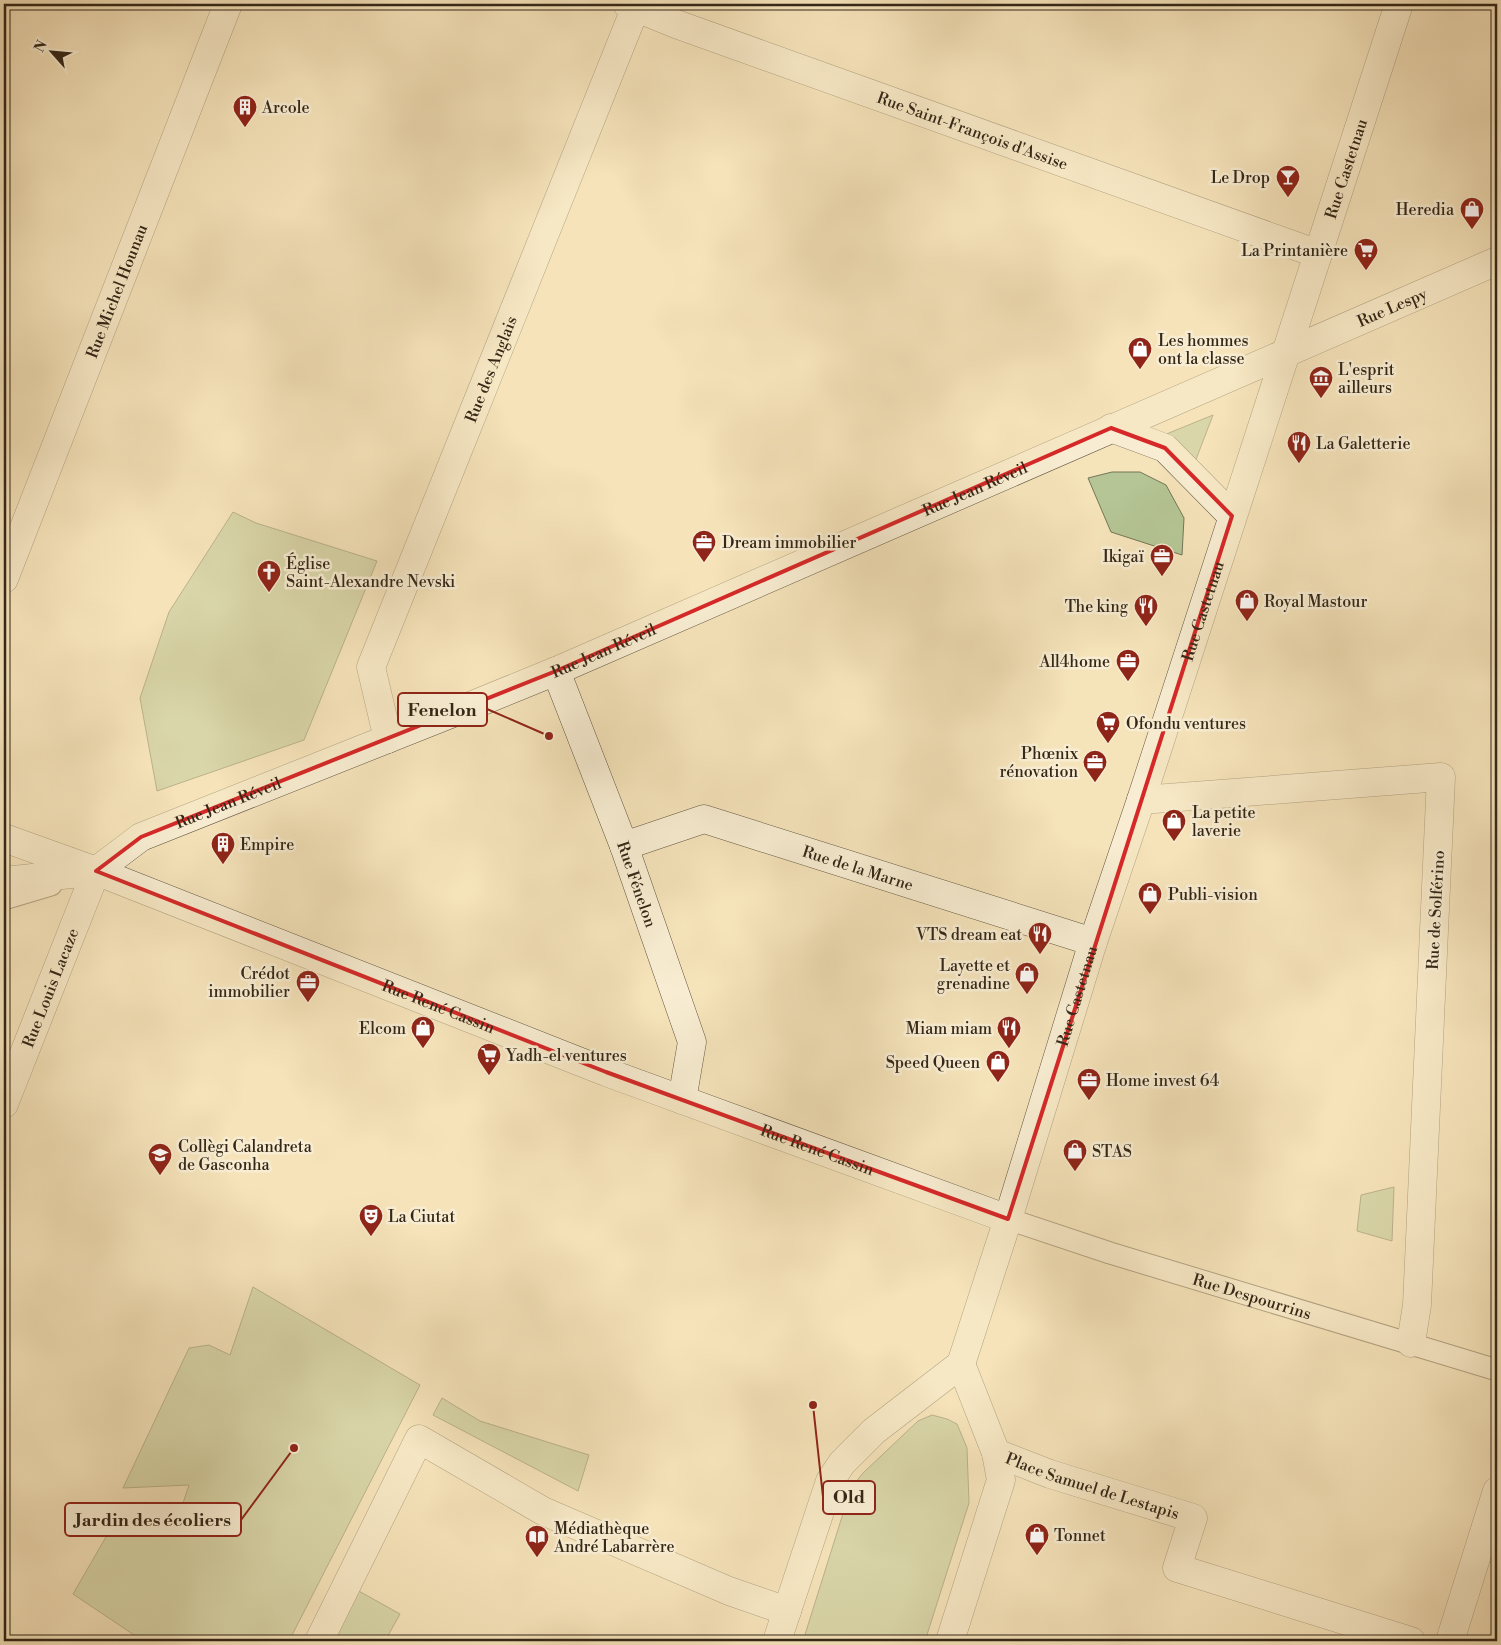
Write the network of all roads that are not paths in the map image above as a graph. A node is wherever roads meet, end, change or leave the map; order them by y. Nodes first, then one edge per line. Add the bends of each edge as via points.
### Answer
1 (228, 4) edge
2 (1399, 4) edge
3 (633, 5) edge
4 (1318, 254) junction
5 (1497, 261) edge
6 (1286, 352) junction
7 (1111, 428) junction
8 (1232, 516) junction
9 (4, 579) edge
10 (556, 671) junction
11 (388, 739) junction
12 (1141, 800) junction
13 (4, 838) edge
14 (624, 846) junction
15 (96, 871) junction
16 (4, 881) edge
17 (4, 898) edge
18 (1094, 942) junction
19 (682, 1100) junction
20 (4, 1104) edge
21 (1008, 1219) junction
22 (1411, 1343) junction
23 (961, 1364) junction
24 (1497, 1370) edge
25 (996, 1453) junction
26 (1497, 1491) edge
27 (787, 1611) junction
28 (319, 1641) edge
29 (777, 1641) edge
30 (950, 1641) edge
31 (1411, 1641) edge
32 (1450, 1641) edge

1 - 9 street, Rue Michel Hounau
2 - 4 street, Rue Castetnau
3 - 4 street, Rue Saint-François d'Assise via 676,24
3 - 11 street, Rue des Anglais via 371,667
4 - 6 street, Rue Castetnau
5 - 6 street, Rue Lespy
6 - 7 street, Rue Jean Réveil
6 - 8 street, Rue Castetnau
7 - 8 street via 1165,448
7 - 10 street, Rue Jean Réveil
8 - 12 street, Rue Castetnau
10 - 11 street, Rue Jean Réveil
10 - 14 street, Rue Fénelon
11 - 15 street, Rue Jean Réveil via 141,837
12 - 18 street, Rue Castetnau
12 - 22 street, Rue de Solférino via 1441,777 1417,1305
13 - 15 street, Rue René Cassin
14 - 18 street, Rue de la Marne via 704,819
14 - 19 street, Rue Fénelon via 692,1042
15 - 16 street
15 - 17 lane
15 - 19 street, Rue René Cassin
15 - 20 street, Rue Louis Lacaze
18 - 21 street, Rue Castetnau
19 - 21 street, Rue René Cassin
21 - 22 lane, Rue Despourrins
21 - 23 street, Rue Castetnau
22 - 24 lane, Rue Despourrins
23 - 25 street
23 - 27 street via 874,1432 842,1463 830,1481
25 - 30 street via 1001,1480
25 - 31 street, Place Samuel de Lestapis via 1050,1474 1193,1518 1177,1568
26 - 32 street
27 - 28 street via 729,1591 543,1511 419,1439
27 - 29 street

